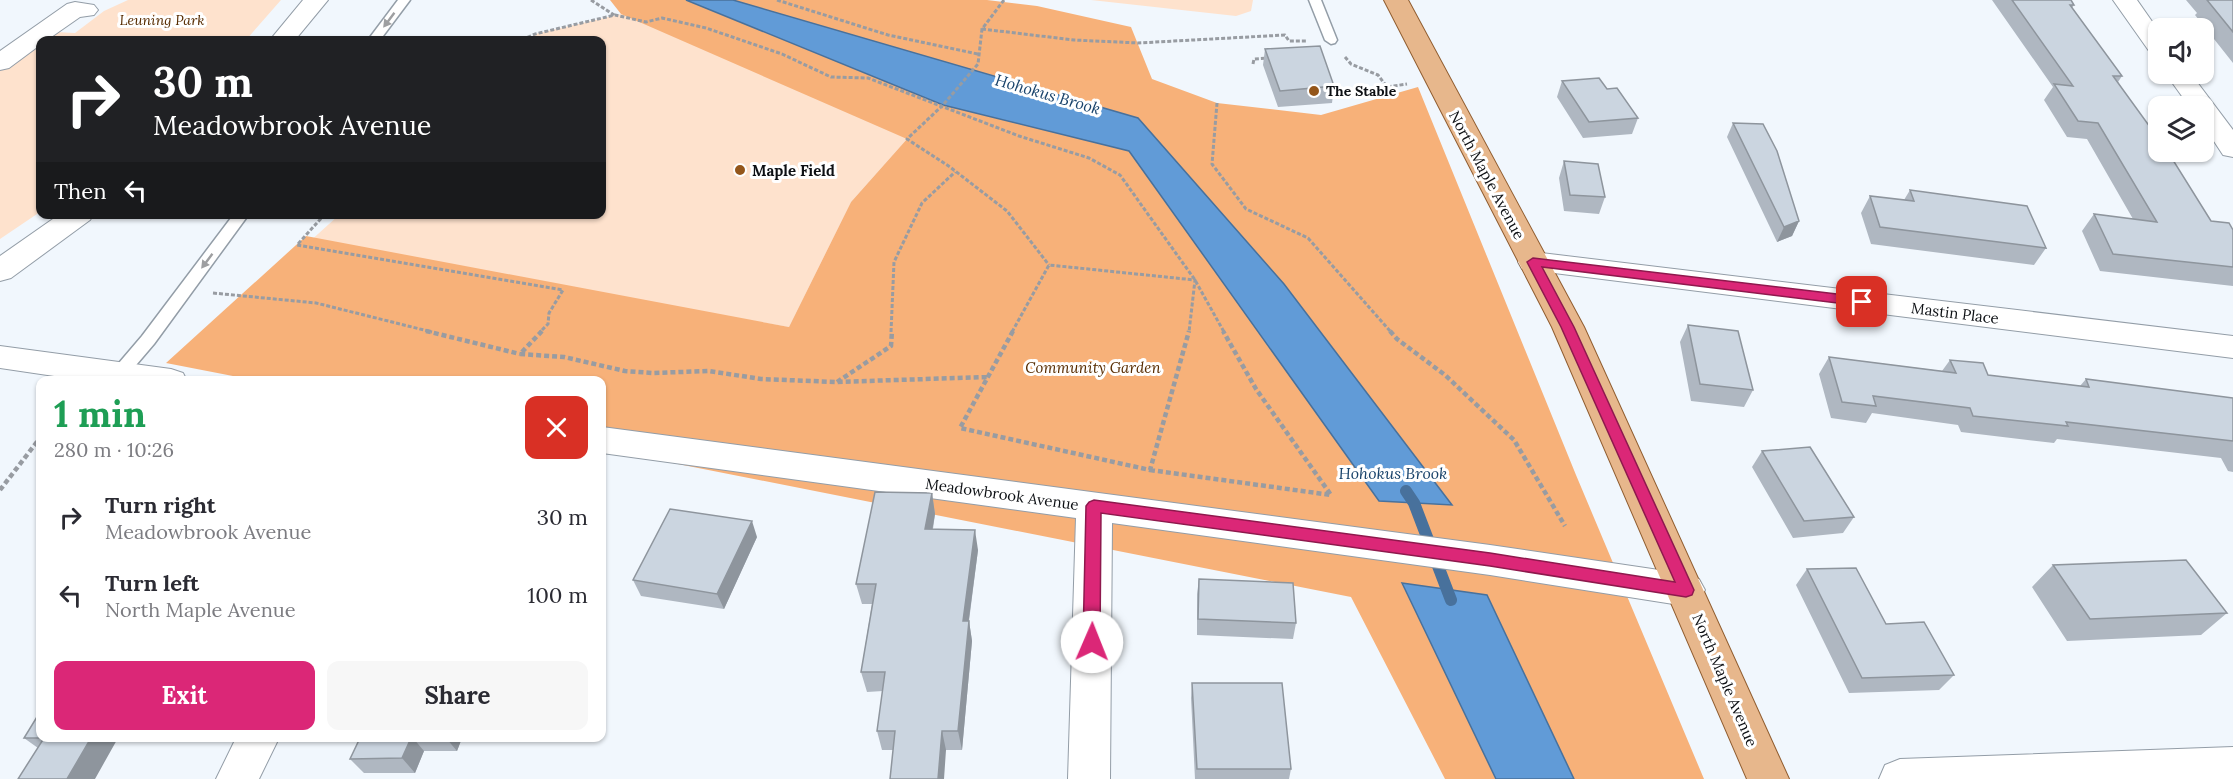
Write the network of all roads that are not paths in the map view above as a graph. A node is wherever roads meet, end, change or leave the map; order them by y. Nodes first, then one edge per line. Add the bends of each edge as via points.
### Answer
1 (316, 0) edge
2 (404, 0) edge
3 (1315, 0) edge
4 (1396, 0) edge
5 (2125, 0) edge
6 (86, 10) dead end
7 (2148, 32) edge
8 (38, 36) edge
9 (285, 36) edge
10 (377, 36) edge
11 (36, 37) edge
12 (1331, 40) road end
13 (0, 63) edge
14 (2186, 84) edge
15 (2195, 96) edge
16 (2214, 122) edge
17 (2233, 149) edge
18 (73, 219) edge
19 (238, 219) edge
20 (1533, 262) junction
21 (0, 272) edge
22 (2233, 347) edge
23 (0, 357) edge
24 (119, 374) junction
25 (134, 376) edge
26 (606, 441) edge
27 (1094, 506) junction
28 (1686, 590) junction
29 (256, 742) edge
30 (2233, 767) edge
31 (237, 779) edge
32 (1089, 779) edge
33 (1768, 779) edge
34 (1900, 779) edge

1 - 9 street
2 -> 10 lane
3 - 12 lane
4 - 20 main road, North Maple Avenue
5 - 7 street
6 - 8 street via 75,9
11 - 13 street
14 - 15 street
16 - 17 street
18 - 21 street
19 -> 24 lane
20 - 22 street, Mastin Place
20 - 28 main road, North Maple Avenue via 1568,327
23 - 24 street
24 - 25 street
26 - 27 street, Meadowbrook Avenue
27 - 28 street, Meadowbrook Avenue
27 - 32 street
28 - 33 main road, North Maple Avenue
29 - 31 street
30 - 34 street

